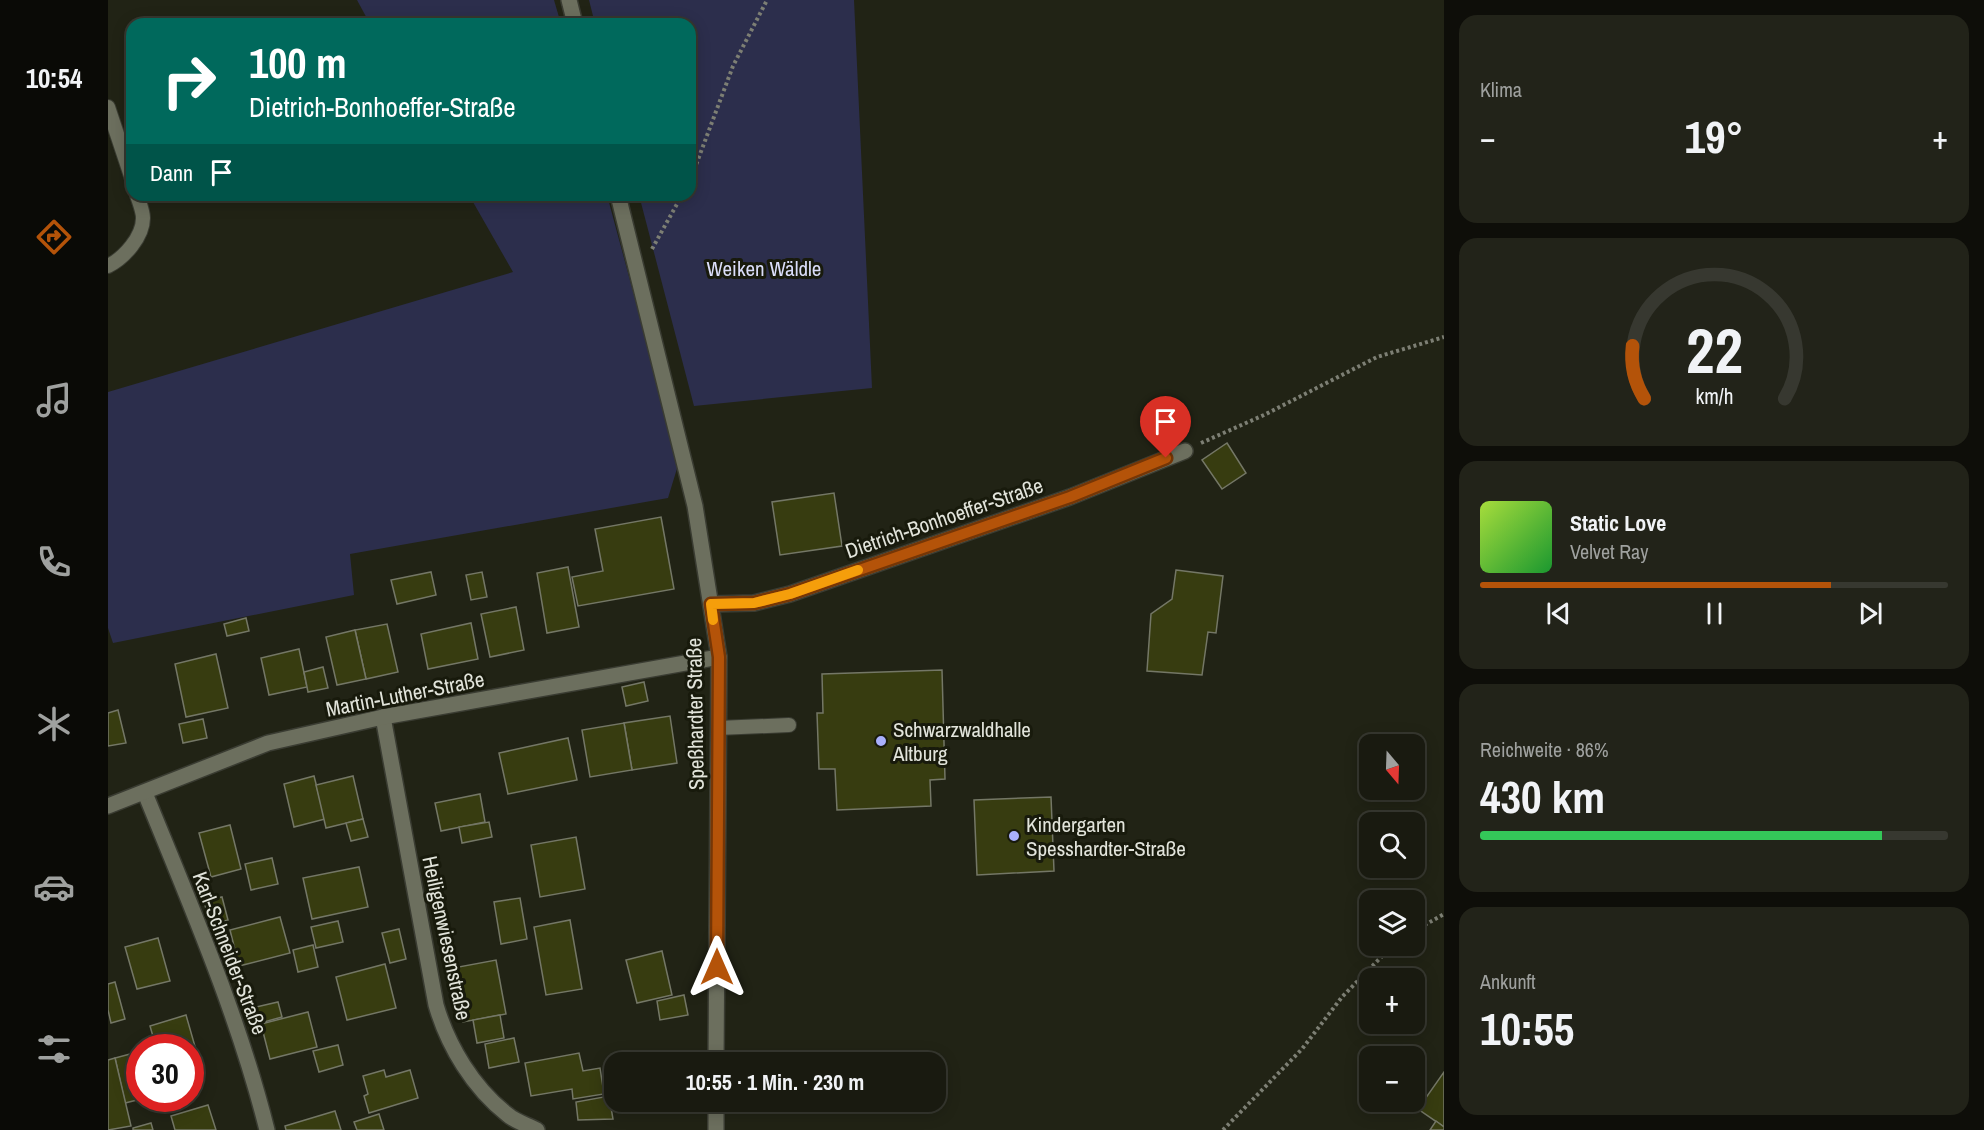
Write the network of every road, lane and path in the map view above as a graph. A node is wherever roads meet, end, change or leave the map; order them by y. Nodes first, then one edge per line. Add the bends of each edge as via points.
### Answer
1 (569, 0) edge
2 (767, 0) edge
3 (574, 18) edge
4 (108, 107) edge
5 (126, 161) edge
6 (696, 166) edge
7 (139, 201) edge
8 (620, 201) edge
9 (679, 201) edge
10 (108, 266) edge
11 (638, 273) junction
12 (1444, 337) edge
13 (1185, 451) joint
14 (711, 604) junction
15 (719, 657) junction
16 (383, 717) junction
17 (789, 725) dead end
18 (718, 728) junction
19 (145, 793) junction
20 (108, 807) edge
21 (1444, 914) edge
22 (1425, 925) edge
23 (1382, 956) edge
24 (716, 1052) edge
25 (716, 1112) edge
26 (267, 1130) edge
27 (537, 1130) edge
28 (716, 1130) edge
29 (1223, 1130) edge

1 - 3 street
2 - 6 path via 733,66
4 - 5 lane
7 - 10 lane via 143,218 138,238
8 - 11 street, Speßhardter Straße
9 - 11 path
11 - 14 street, Speßhardter Straße via 695,506
12 - 13 path via 1377,357 1264,416
13 - 14 street, Dietrich-Bonhoeffer-Straße via 1070,497 790,594 754,603
14 - 15 street, Speßhardter Straße
15 - 16 street, Martin-Luther-Straße
15 - 18 street, Speßhardter Straße
16 - 19 street, Martin-Luther-Straße via 268,743
16 - 27 street, Heiligenwiesenstraße via 443,1030 482,1090 509,1116
17 - 18 lane
18 - 24 street, Speßhardter Straße
19 - 20 street, Martin-Luther-Straße
19 - 26 street, Karl-Schneider-Straße via 214,962
21 - 22 path
23 - 29 path via 1342,998 1302,1049
25 - 28 street

